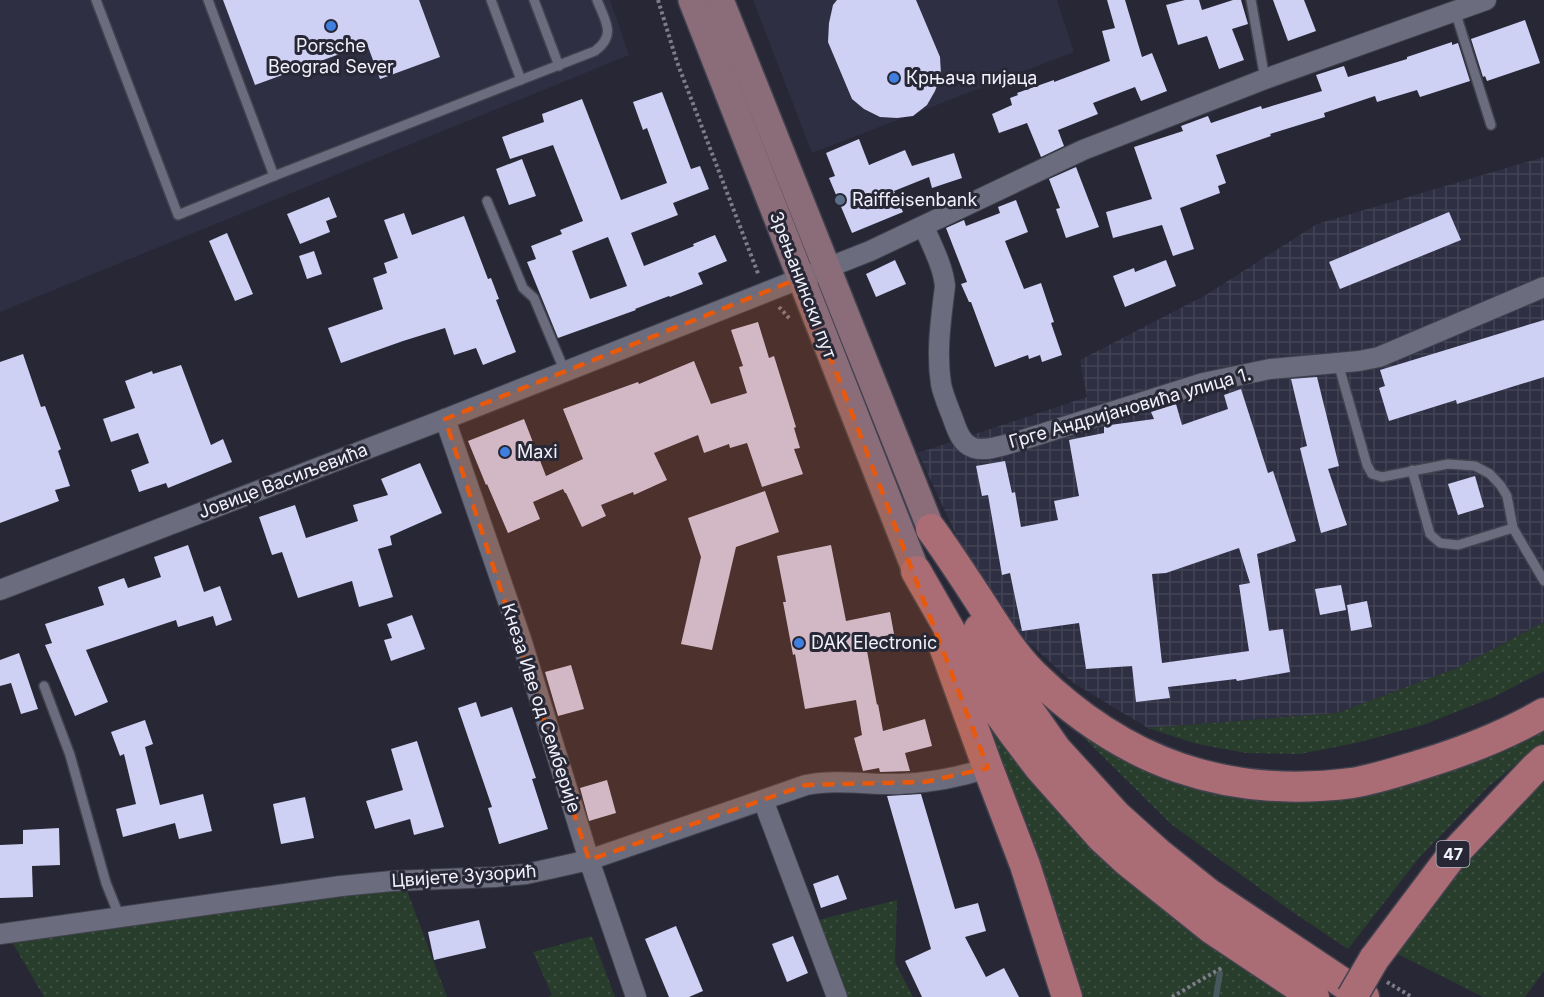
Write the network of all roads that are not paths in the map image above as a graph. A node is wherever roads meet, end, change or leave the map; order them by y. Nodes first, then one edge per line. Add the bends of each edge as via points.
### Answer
1 (96, 0) edge
2 (208, 0) edge
3 (491, 0) edge
4 (534, 0) edge
5 (597, 0) edge
6 (692, 0) edge
7 (720, 0) edge
8 (1251, 0) edge
9 (1486, 0) edge
10 (1455, 11) junction
11 (559, 66) junction
12 (1265, 79) junction
13 (521, 80) junction
14 (1491, 125) dead end
15 (274, 176) junction
16 (487, 201) dead end
17 (924, 227) junction
18 (826, 268) junction
19 (800, 278) junction
20 (1544, 287) edge
21 (1338, 363) junction
22 (564, 372) junction
23 (445, 419) junction
24 (1412, 470) junction
25 (1513, 528) junction
26 (931, 529) junction
27 (916, 570) junction
28 (1544, 581) edge
29 (0, 590) edge
30 (44, 686) dead end
31 (1544, 713) edge
32 (1544, 760) edge
33 (988, 768) junction
34 (763, 800) junction
35 (589, 860) junction
36 (120, 918) junction
37 (0, 934) edge
38 (1373, 978) edge
39 (636, 997) edge
40 (837, 997) edge
41 (1067, 997) edge
42 (1314, 997) edge
43 (1352, 997) edge

1 - 15 lane via 178,216
2 - 15 lane
3 - 13 lane
4 - 11 lane
5 - 11 lane via 609,32 605,44
6 - 19 main road, Зрењанински пут
7 - 18 main road, Зрењанински пут
8 - 12 lane
9 - 10 street, Јовице Васиљевића
10 - 12 street, Јовице Васиљевића
10 - 14 lane
11 - 13 lane
12 - 17 street, Јовице Васиљевића via 1083,150
13 - 15 lane
16 - 22 lane via 523,288 534,298
17 - 18 street, Јовице Васиљевића
17 - 21 street, Грге Андријановића улица 1. via 945,286 939,339 941,386 961,438 976,449 1019,441 1203,383 1270,369
18 - 19 street, Јовице Васиљевића
18 - 26 main road, Зрењанински пут
19 - 22 street, Јовице Васиљевића
19 - 27 main road, Зрењанински пут
20 - 21 street, Грге Андријановића улица 1. via 1379,357
21 - 24 lane via 1372,474 1382,477
22 - 23 street, Јовице Васиљевића
23 - 29 street, Јовице Васиљевића
23 - 35 street, Кнеза Иве од Семберије via 521,639
24 - 25 lane via 1448,464 1475,466 1490,474 1507,496
24 - 25 lane via 1430,534 1440,543 1458,545
25 - 28 lane
26 - 31 main road via 1032,673 1099,729 1175,767 1220,780 1286,787 1353,782 1392,774 1474,746
26 - 38 main road via 951,577 1005,676 1056,748 1117,816 1208,893
27 - 33 main road
27 - 42 main road via 991,702 1039,767 1102,838 1212,929
30 - 36 lane via 70,755 106,883
32 - 38 main road, 47 via 1450,858
33 - 34 street, Цвијете Зузорић via 926,782 815,783
33 - 41 main road via 1025,865
34 - 35 street, Цвијете Зузорић
34 - 40 street
35 - 36 street, Цвијете Зузорић via 526,874 341,886
35 - 39 street, Кнеза Иве од Семберије
36 - 37 street, Цвијете Зузорић
38 - 43 main road, 47, bridge

